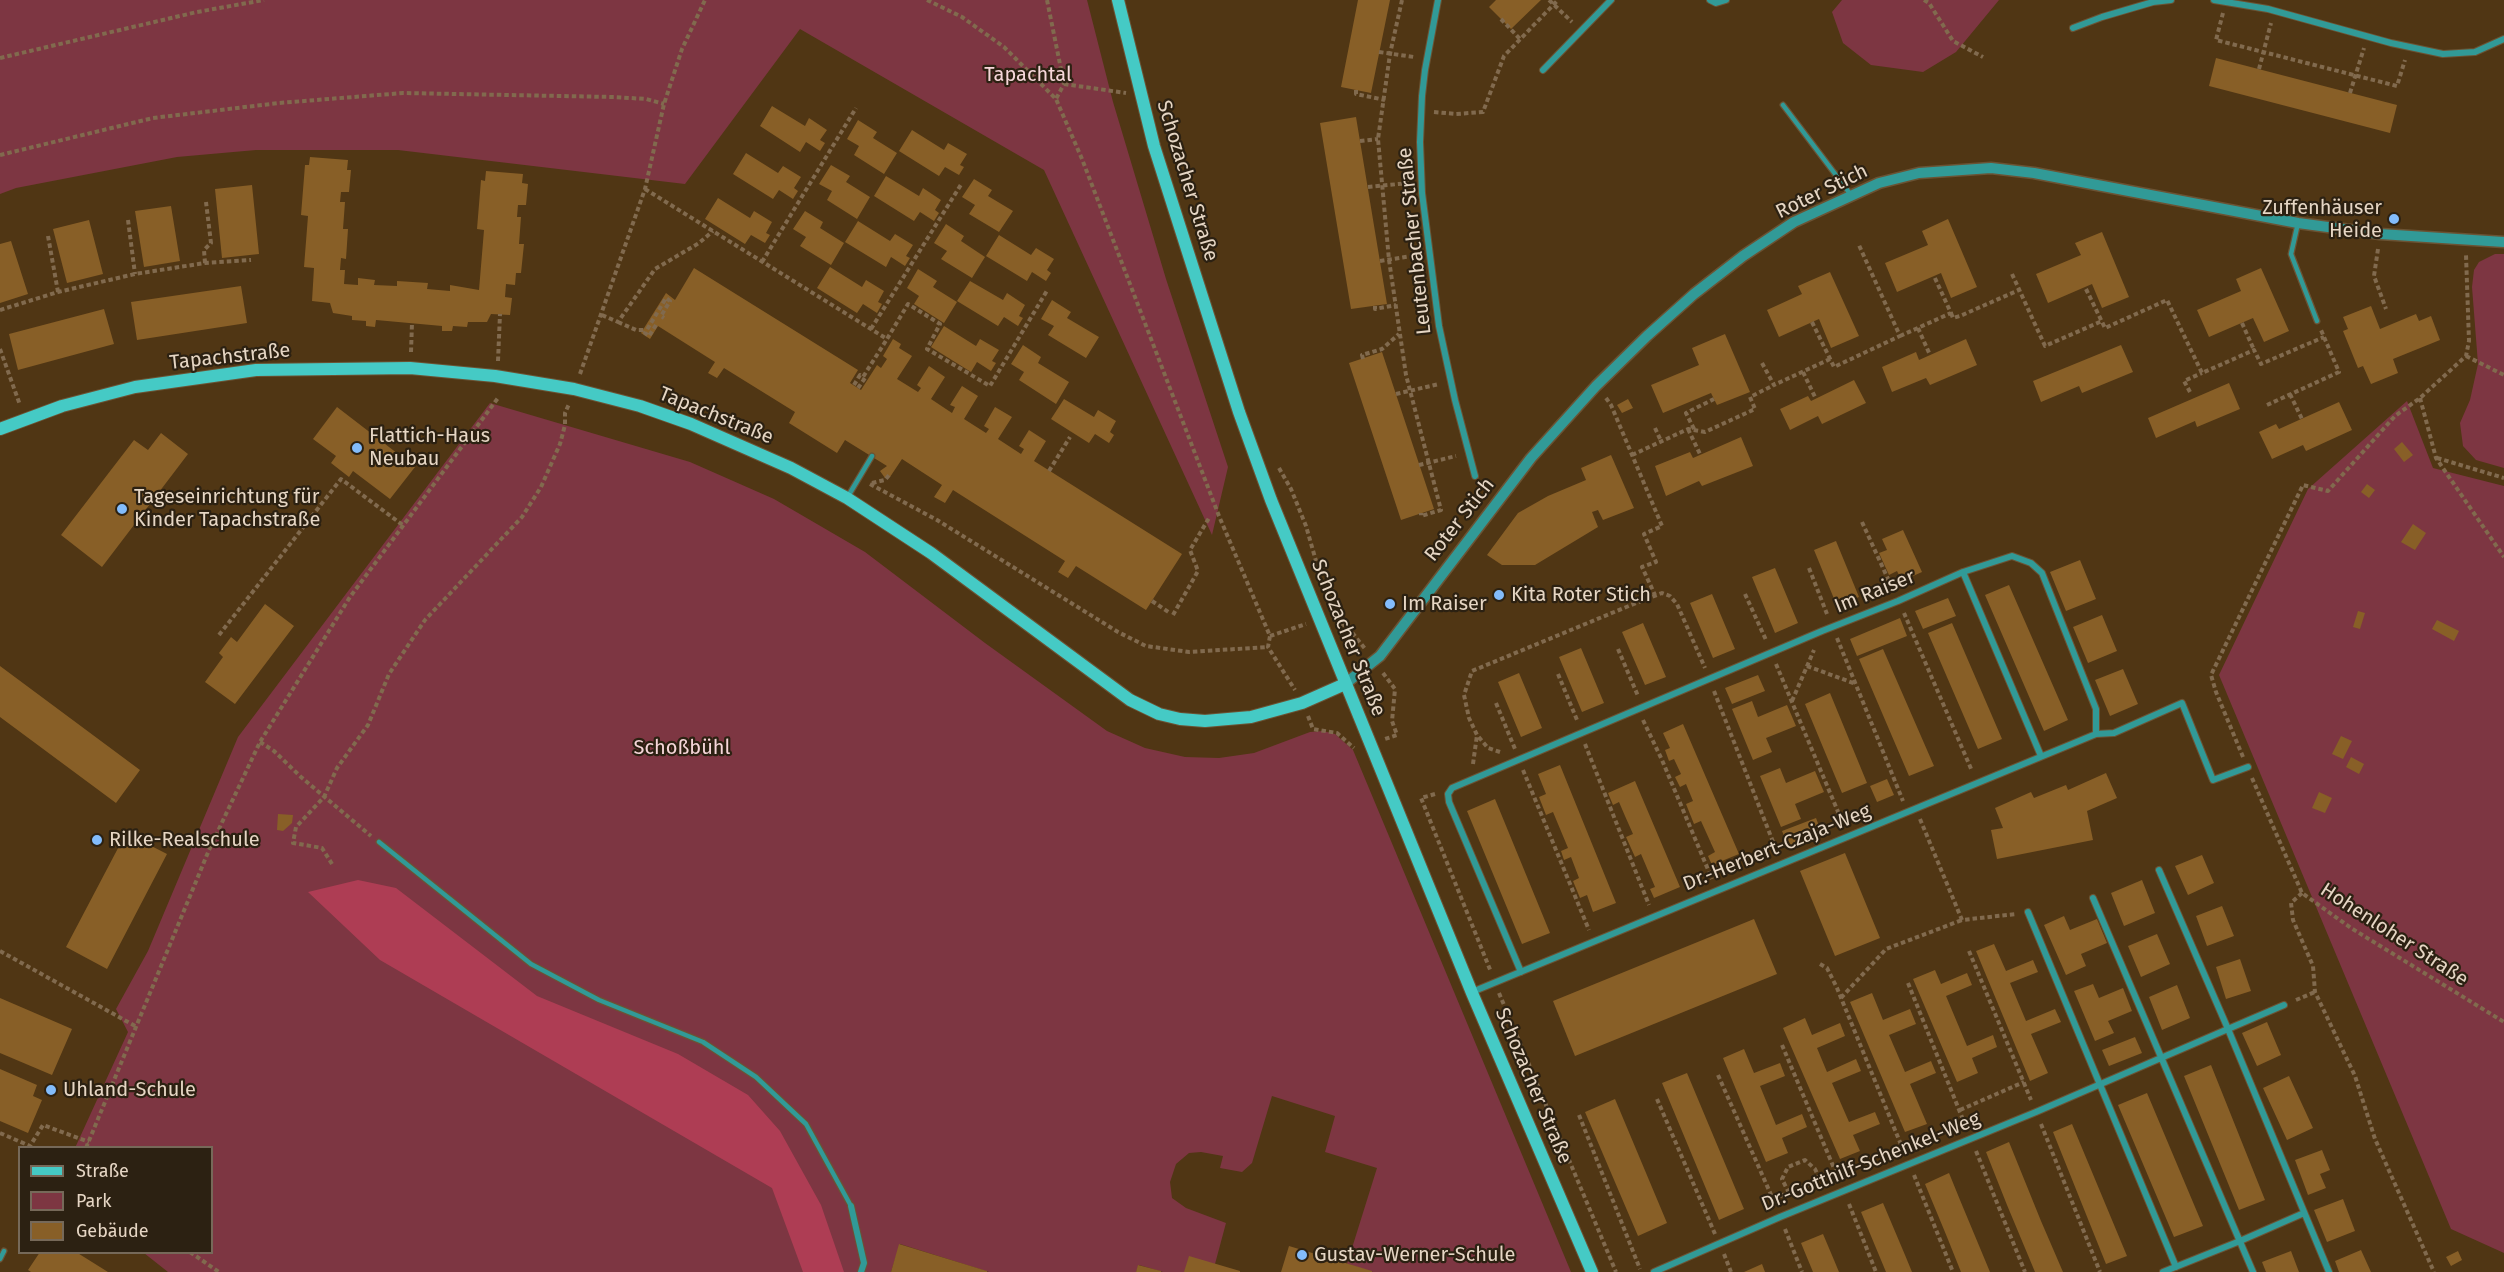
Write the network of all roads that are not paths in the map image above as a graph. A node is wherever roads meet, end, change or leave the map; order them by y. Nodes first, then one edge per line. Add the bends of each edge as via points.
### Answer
1 (1118, 0) edge
2 (1438, 0) edge
3 (1611, 0) edge
4 (1710, 0) edge
5 (1726, 0) edge
6 (2171, 0) edge
7 (2214, 0) edge
8 (2073, 28) dead end
9 (2504, 39) edge
10 (1544, 70) dead end
11 (1783, 105) dead end
12 (1851, 195) junction
13 (2298, 223) junction
14 (2504, 242) edge
15 (2317, 321) road end
16 (0, 429) edge
17 (872, 456) dead end
18 (1475, 477) dead end
19 (847, 498) junction
20 (1963, 572) junction
21 (1345, 684) junction
22 (2096, 734) junction
23 (2041, 756) junction
24 (2248, 767) road end
25 (379, 842) road end
26 (2159, 870) dead end
27 (2093, 898) dead end
28 (2028, 912) road end
29 (1521, 972) junction
30 (1472, 993) junction
31 (2284, 1005) dead end
32 (2228, 1029) junction
33 (2162, 1057) junction
34 (2101, 1083) junction
35 (851, 1206) joint
36 (2304, 1212) junction
37 (2240, 1242) junction
38 (4, 1251) dead end
39 (0, 1259) edge
40 (2176, 1267) junction
41 (861, 1272) edge
42 (1592, 1272) edge
43 (1654, 1272) edge
44 (2163, 1272) edge
45 (2253, 1272) edge
46 (2329, 1272) edge

1 - 21 main road, Schozacher Straße via 1154,146 1239,412
2 - 18 street, Leutenbacher Straße via 1422,112 1422,181 1439,326
3 - 10 street
4 - 5 street
6 - 8 street
7 - 9 street via 2275,11 2409,48 2457,55
11 - 12 lane
12 - 13 street, Roter Stich via 1919,173 1991,168
12 - 21 street, Roter Stich via 1794,222 1743,256 1618,363 1531,458 1380,656
13 - 14 street, Roter Stich
13 - 15 lane via 2291,254
16 - 19 main road, Tapachstraße via 62,406 135,387 220,374 410,368 574,389 640,406 791,468
17 - 19 lane
19 - 21 main road, Tapachstraße via 931,553 1130,700 1159,714 1205,721 1251,717 1302,703
20 - 22 street, Im Raiser via 2012,556 2031,563 2042,573 2096,709
20 - 23 street
20 - 29 street, Im Raiser via 1465,781 1448,794
21 - 30 main road, Schozacher Straße
22 - 23 street, Dr.-Herbert-Czaja-Weg
22 - 24 street, Dr.-Herbert-Czaja-Weg via 2114,733 2182,703 2213,780
23 - 29 street, Dr.-Herbert-Czaja-Weg
25 - 35 lane via 531,964 599,1000 703,1041 756,1077 806,1124
26 - 32 street
27 - 33 street
28 - 34 street
29 - 30 street, Dr.-Herbert-Czaja-Weg
30 - 42 main road, Schozacher Straße
31 - 32 street, Dr.-Gotthilf-Schenkel-Weg
32 - 33 street, Dr.-Gotthilf-Schenkel-Weg
32 - 36 street
33 - 34 street, Dr.-Gotthilf-Schenkel-Weg
33 - 37 street
34 - 40 street
34 - 43 street, Dr.-Gotthilf-Schenkel-Weg
35 - 41 street via 864,1263
36 - 37 street
36 - 46 street
37 - 40 street
37 - 45 street
38 - 39 lane
40 - 44 street

